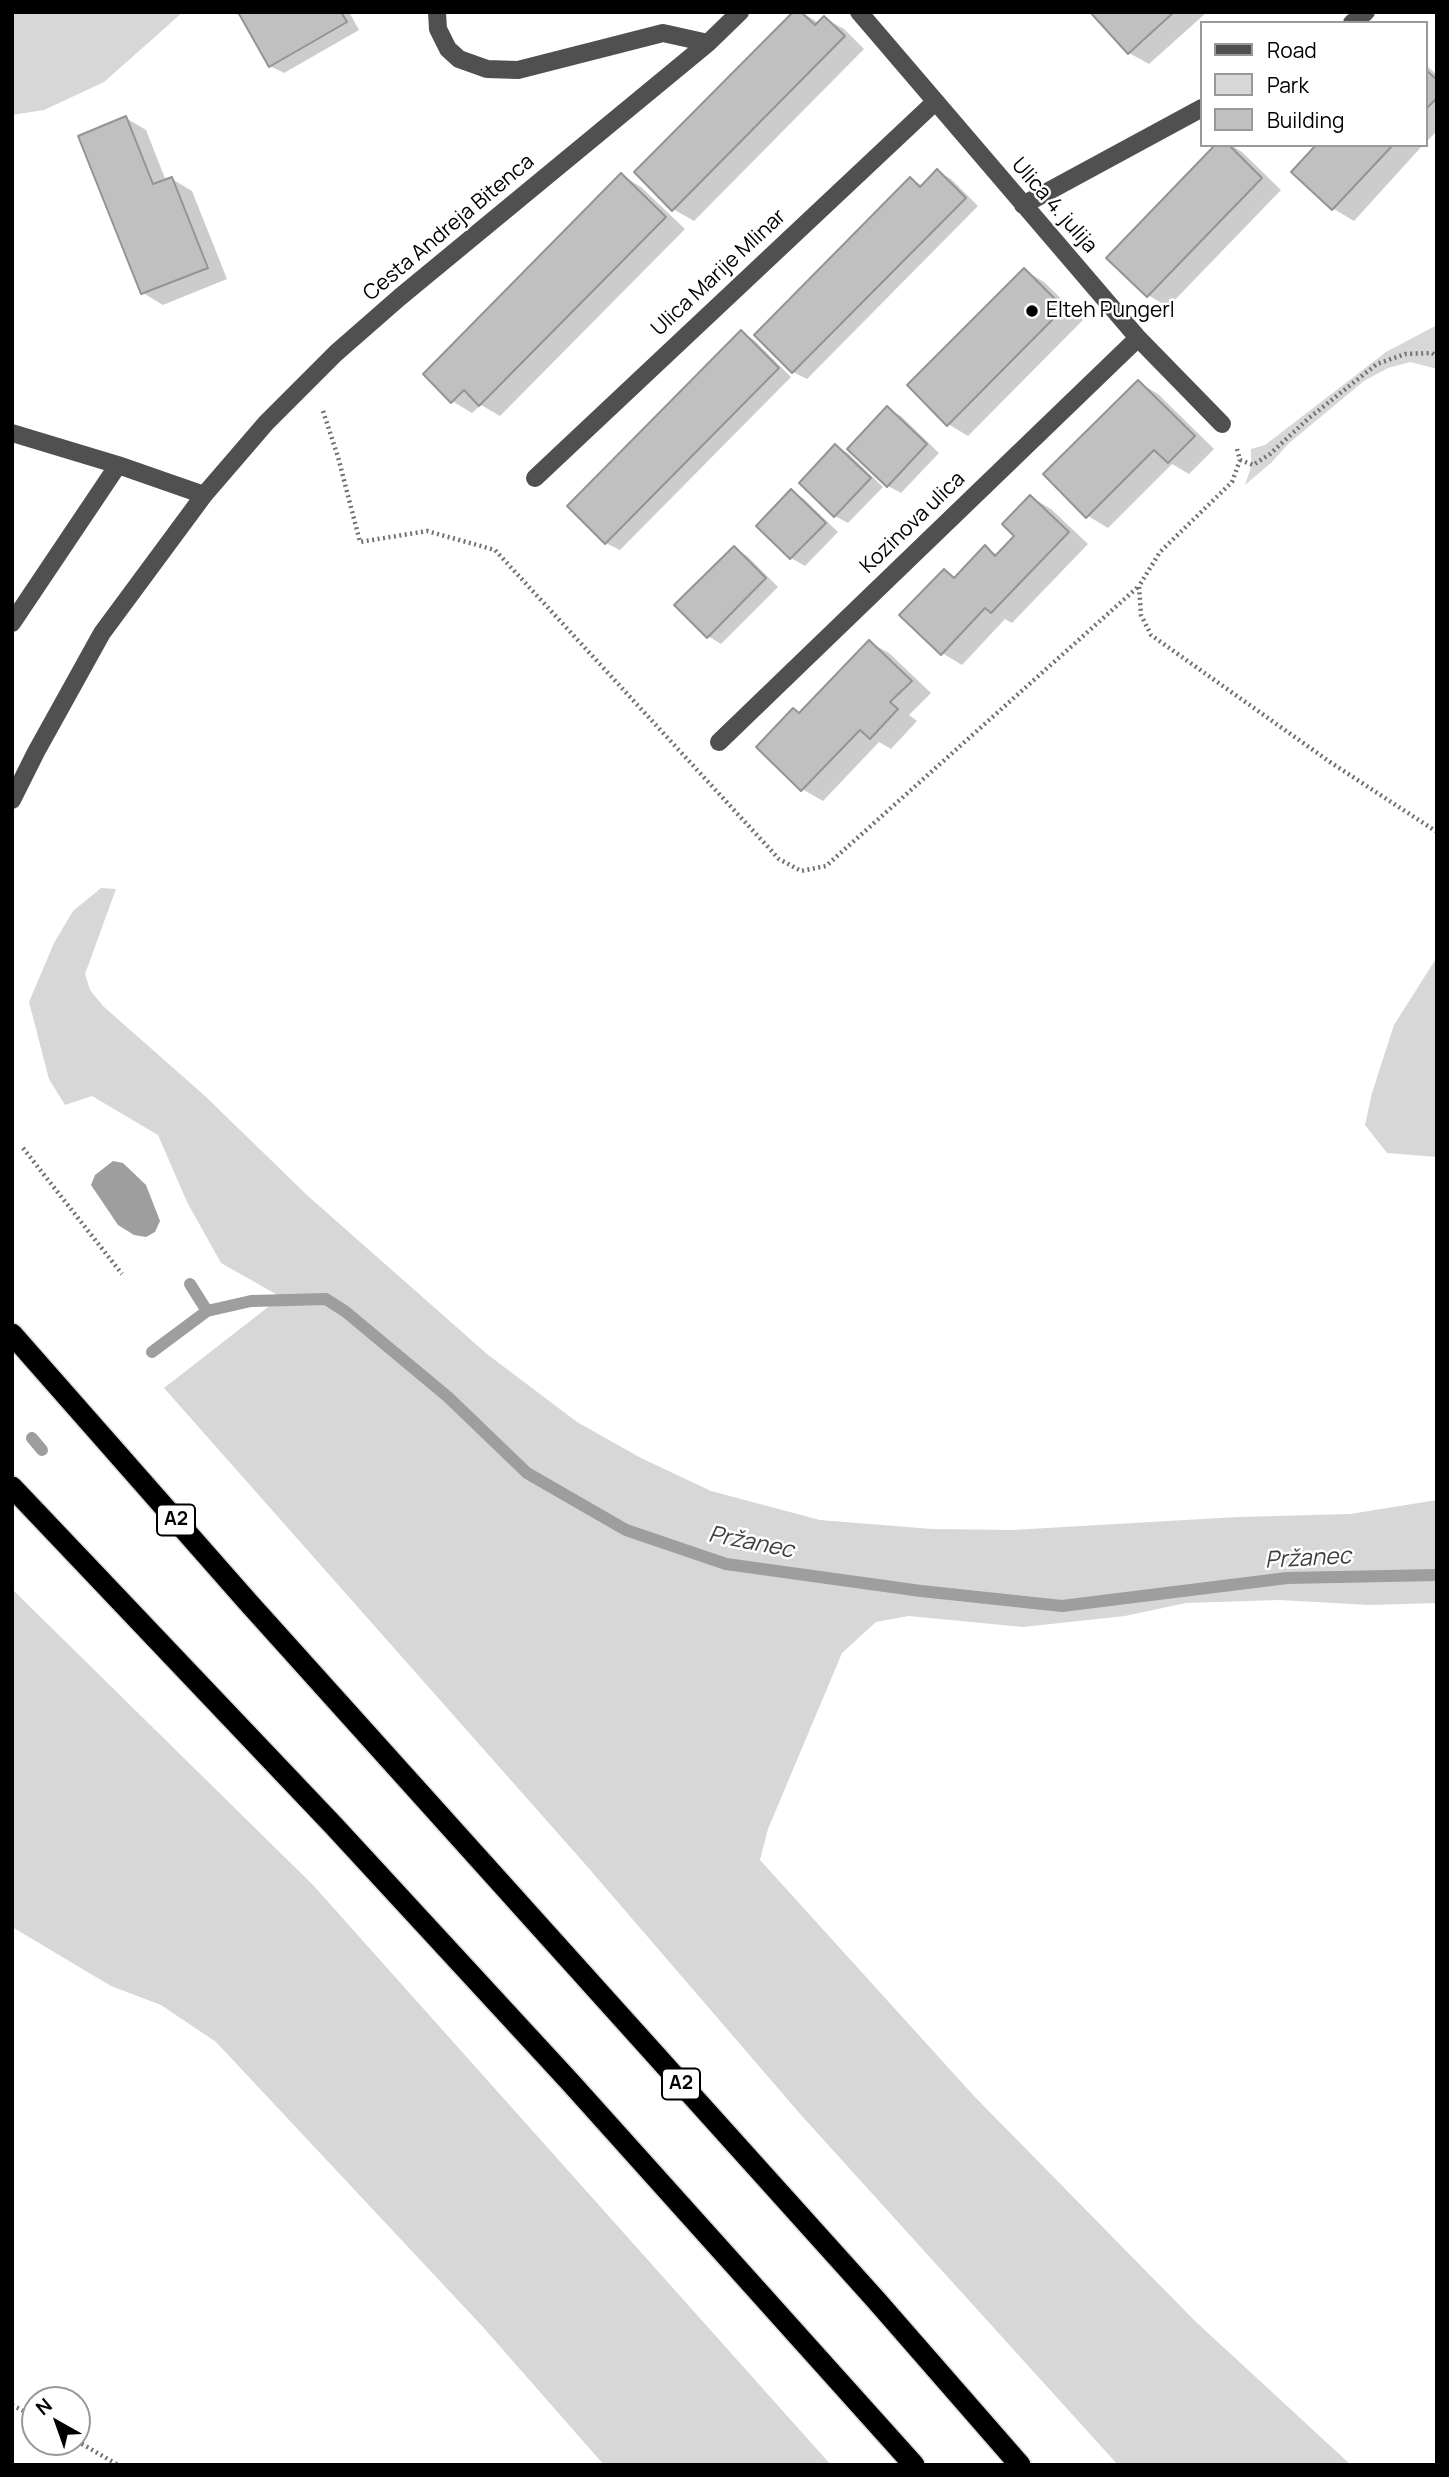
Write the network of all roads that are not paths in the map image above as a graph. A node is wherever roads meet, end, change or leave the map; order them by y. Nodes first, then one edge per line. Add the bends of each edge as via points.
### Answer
1 (437, 12) edge
2 (740, 12) edge
3 (859, 12) edge
4 (708, 43) junction
5 (935, 102) junction
6 (1200, 109) edge
7 (1023, 205) junction
8 (1138, 338) junction
9 (1222, 424) road end
10 (12, 433) edge
11 (118, 465) junction
12 (535, 478) dead end
13 (204, 495) junction
14 (12, 623) edge
15 (719, 742) dead end
16 (12, 800) edge
17 (12, 1334) edge
18 (12, 1487) edge
19 (915, 2465) edge
20 (1020, 2465) edge

1 - 4 street via 438,29 448,49 459,59 487,69 518,69 663,33
2 - 4 street, Cesta Andreja Bitenca
3 - 5 street, Ulica 4. julija
4 - 13 street, Cesta Andreja Bitenca via 400,297 266,423
5 - 7 street, Ulica 4. julija
5 - 12 street, Ulica Marije Mlinar
6 - 7 street
7 - 8 street, Ulica 4. julija
8 - 9 street, Ulica 4. julija
8 - 15 street, Kozinova ulica
10 - 11 street
11 - 13 street
11 - 14 street
13 - 16 street, Cesta Andreja Bitenca via 103,633
17 - 20 highway, A2
18 - 19 highway via 334,1826

